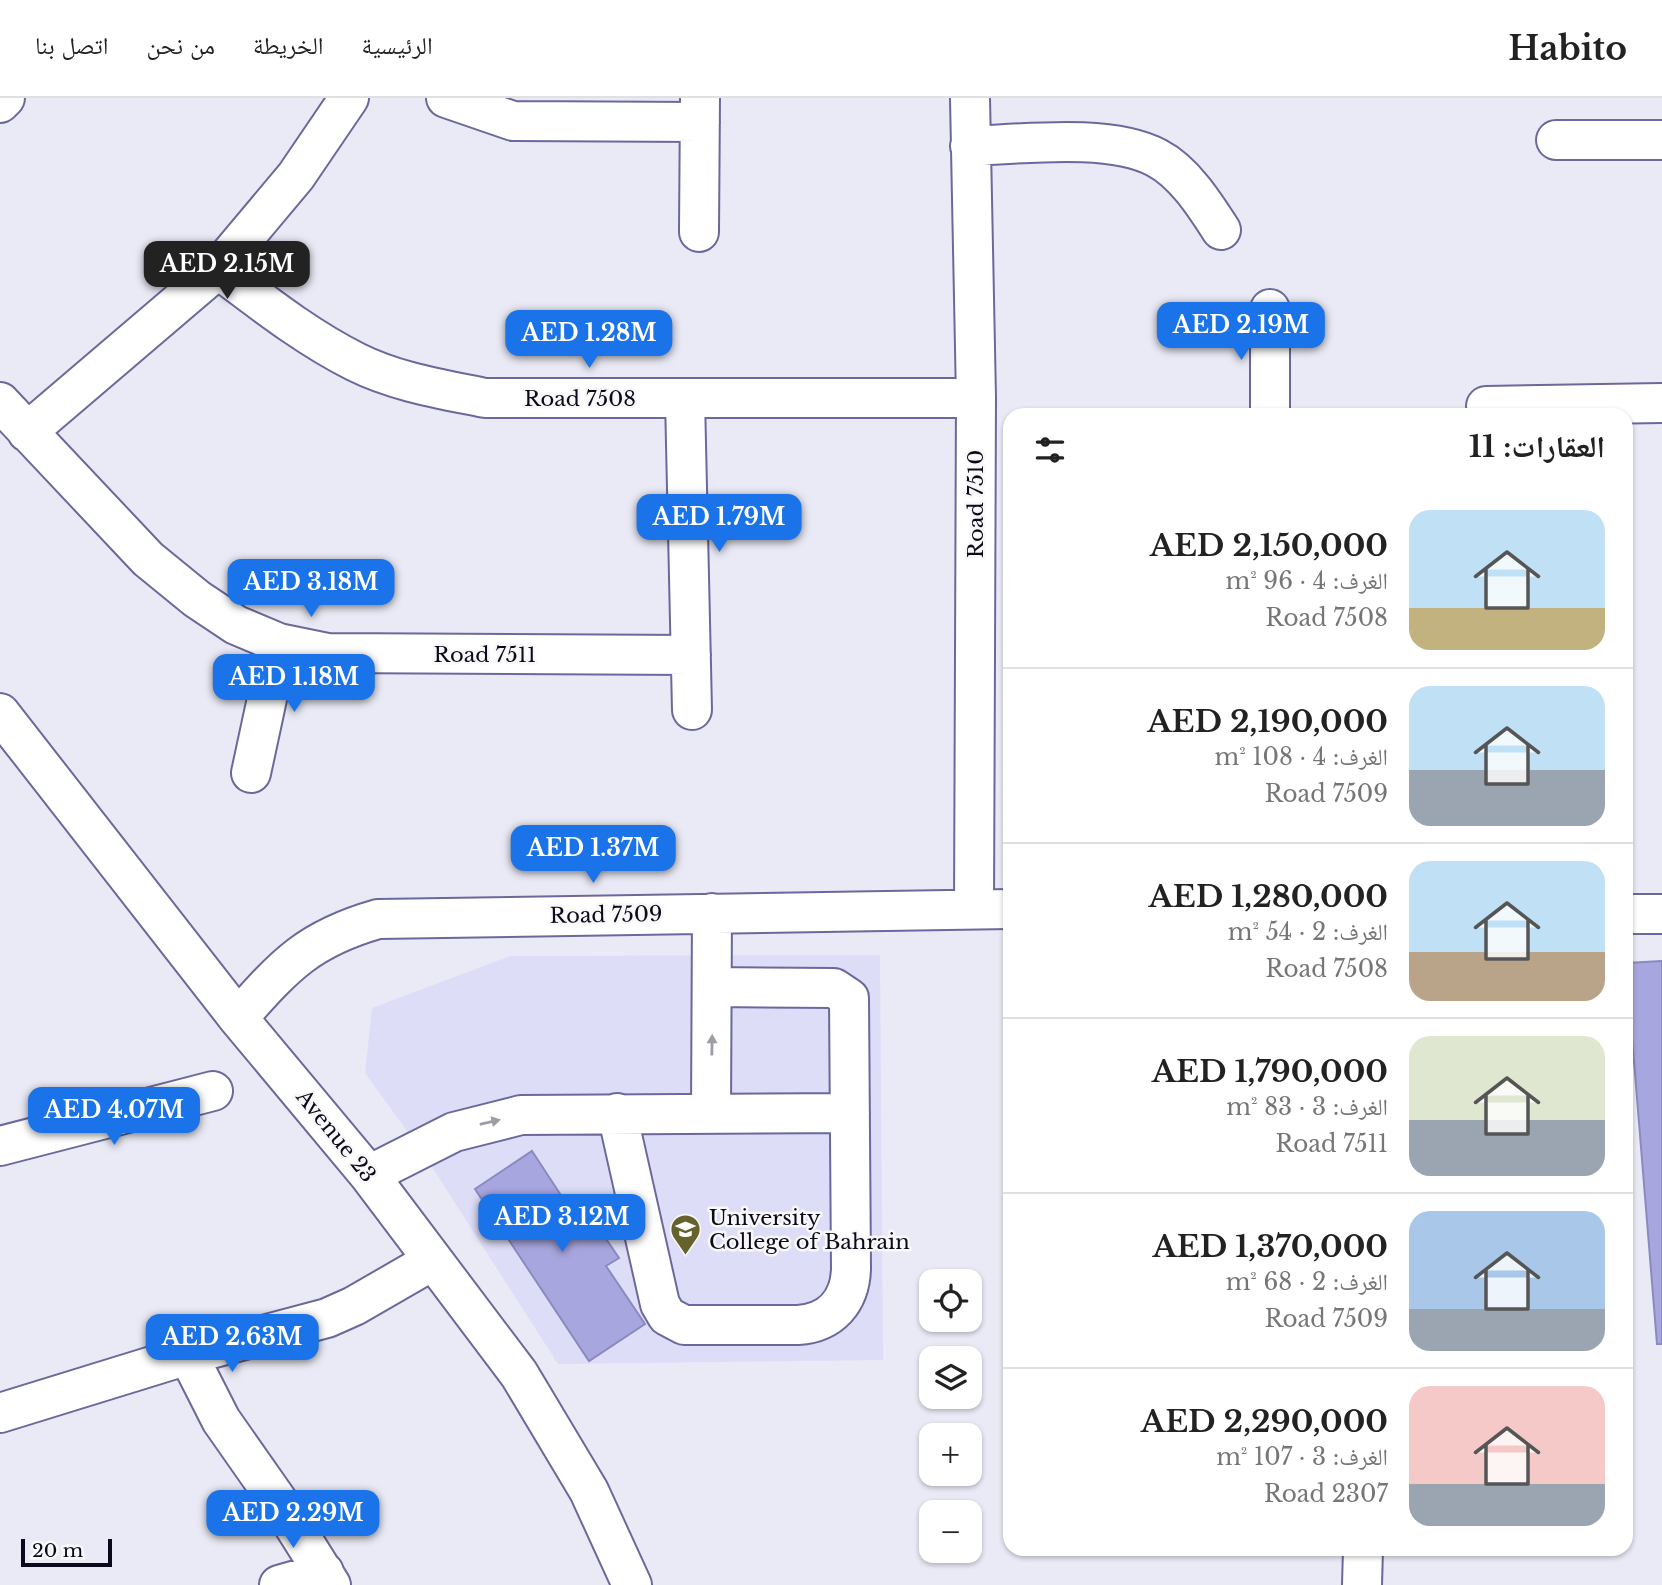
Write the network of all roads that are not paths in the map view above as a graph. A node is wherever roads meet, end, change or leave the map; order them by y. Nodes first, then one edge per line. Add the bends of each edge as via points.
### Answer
1 (5, 98) edge
2 (349, 98) edge
3 (446, 98) edge
4 (970, 98) edge
5 (0, 103) edge
6 (700, 110) edge
7 (1556, 140) dead end
8 (1662, 140) edge
9 (970, 146) junction
10 (1221, 230) dead end
11 (699, 232) dead end
12 (218, 269) junction
13 (1270, 309) dead end
14 (976, 398) junction
15 (685, 399) junction
16 (0, 402) edge
17 (1662, 403) edge
18 (1486, 407) dead end
19 (1270, 408) edge
20 (27, 432) junction
21 (279, 643) junction
22 (691, 655) junction
23 (692, 710) dead end
24 (0, 713) edge
25 (251, 773) dead end
26 (992, 909) edge
27 (712, 914) junction
28 (1633, 914) edge
29 (1662, 914) edge
30 (712, 987) junction
31 (238, 1018) junction
32 (213, 1091) dead end
33 (617, 1113) junction
34 (711, 1113) junction
35 (850, 1113) junction
36 (0, 1146) edge
37 (369, 1175) junction
38 (432, 1261) junction
39 (188, 1355) junction
40 (0, 1413) edge
41 (1363, 1556) edge
42 (327, 1578) edge
43 (279, 1585) edge
44 (632, 1585) edge
45 (1362, 1585) edge

1 - 5 street
2 - 12 street via 296,176
3 - 6 street via 513,121
4 - 9 street, Road 7510
6 - 11 street
7 - 8 street
9 - 10 street via 1125,147 1157,158 1202,201
9 - 14 street, Road 7510
12 - 15 street, Road 7508 via 300,330 358,363 419,385 485,398
12 - 20 street
13 - 19 street
14 - 15 street, Road 7508
14 - 26 street, Road 7510
15 - 22 street
16 - 20 street, Road 7511
17 - 18 street
20 - 21 street, Road 7511 via 148,559 236,625
21 - 22 street, Road 7511 via 328,653
21 - 25 street
22 - 23 street
24 - 31 street, Avenue 23
26 - 27 street, Road 7509
27 - 30 street
27 - 31 street, Road 7509 via 378,919 339,930 304,950
28 - 29 street
34 -> 30 street
30 - 35 street via 834,988 845,993 850,1004
31 - 37 street, Avenue 23
32 - 36 street
33 - 34 street
33 - 35 street via 660,1304 667,1316 684,1325 807,1324 839,1307 850,1283
37 -> 33 street via 426,1144 487,1122 555,1113
34 - 35 street
37 - 38 street, Avenue 23
38 - 39 street via 327,1318
38 - 44 street, Avenue 23 via 519,1374 589,1491
39 - 40 street
39 - 42 street via 221,1420
41 - 45 street
42 - 43 street

